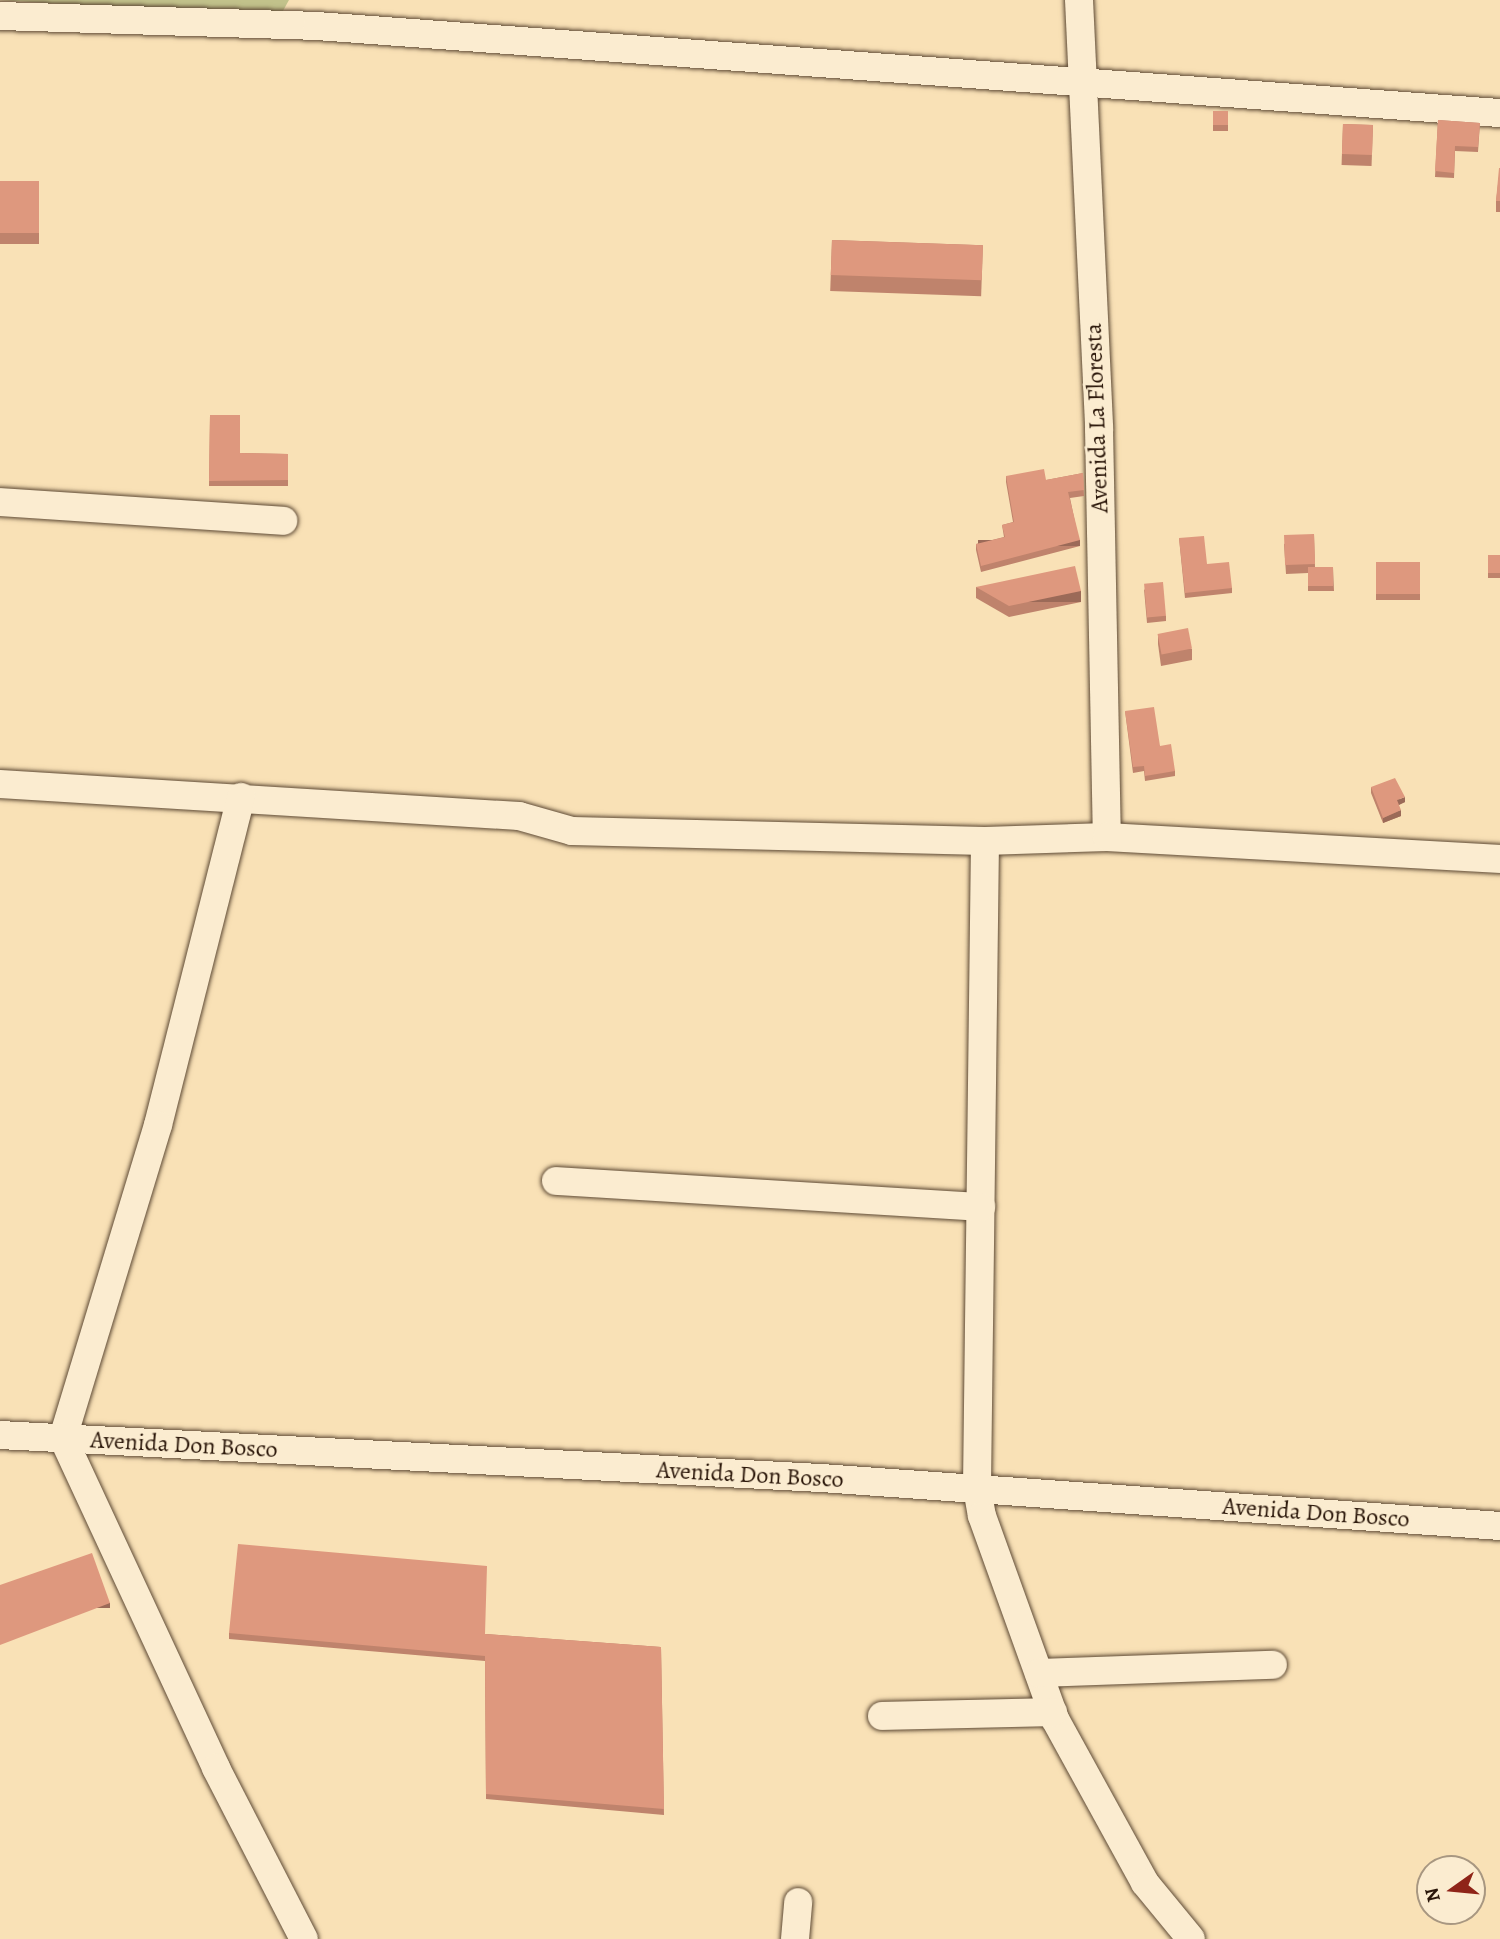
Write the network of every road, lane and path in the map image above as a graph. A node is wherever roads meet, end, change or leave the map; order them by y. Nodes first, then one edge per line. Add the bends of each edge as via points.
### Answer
1 (1079, 0) edge
2 (0, 16) edge
3 (1081, 85) junction
4 (1500, 113) edge
5 (0, 502) edge
6 (283, 521) dead end
7 (0, 784) edge
8 (240, 797) junction
9 (1107, 837) junction
10 (985, 841) junction
11 (1500, 859) edge
12 (556, 1181) dead end
13 (981, 1207) junction
14 (0, 1435) edge
15 (63, 1438) junction
16 (977, 1488) junction
17 (1500, 1526) edge
18 (1273, 1665) dead end
19 (1039, 1673) junction
20 (1053, 1712) junction
21 (882, 1716) dead end
22 (798, 1902) dead end
23 (304, 1939) edge
24 (795, 1939) edge
25 (1191, 1939) edge

1 - 3 street, Avenida La Floresta
2 - 3 street via 317,26
3 - 4 street
3 - 9 street, Avenida La Floresta via 1099,428
5 - 6 street
7 - 8 street
8 - 10 street via 519,816 572,831
8 - 15 street via 158,1125
9 - 10 street
9 - 11 street
10 - 13 street
12 - 13 street
13 - 16 street
14 - 15 street, Avenida Don Bosco
15 - 16 street, Avenida Don Bosco
15 - 23 street via 216,1768
16 - 17 street, Avenida Don Bosco
16 - 19 street via 982,1516
18 - 19 street
19 - 20 street
20 - 21 street
20 - 25 street via 1145,1883
22 - 24 street

